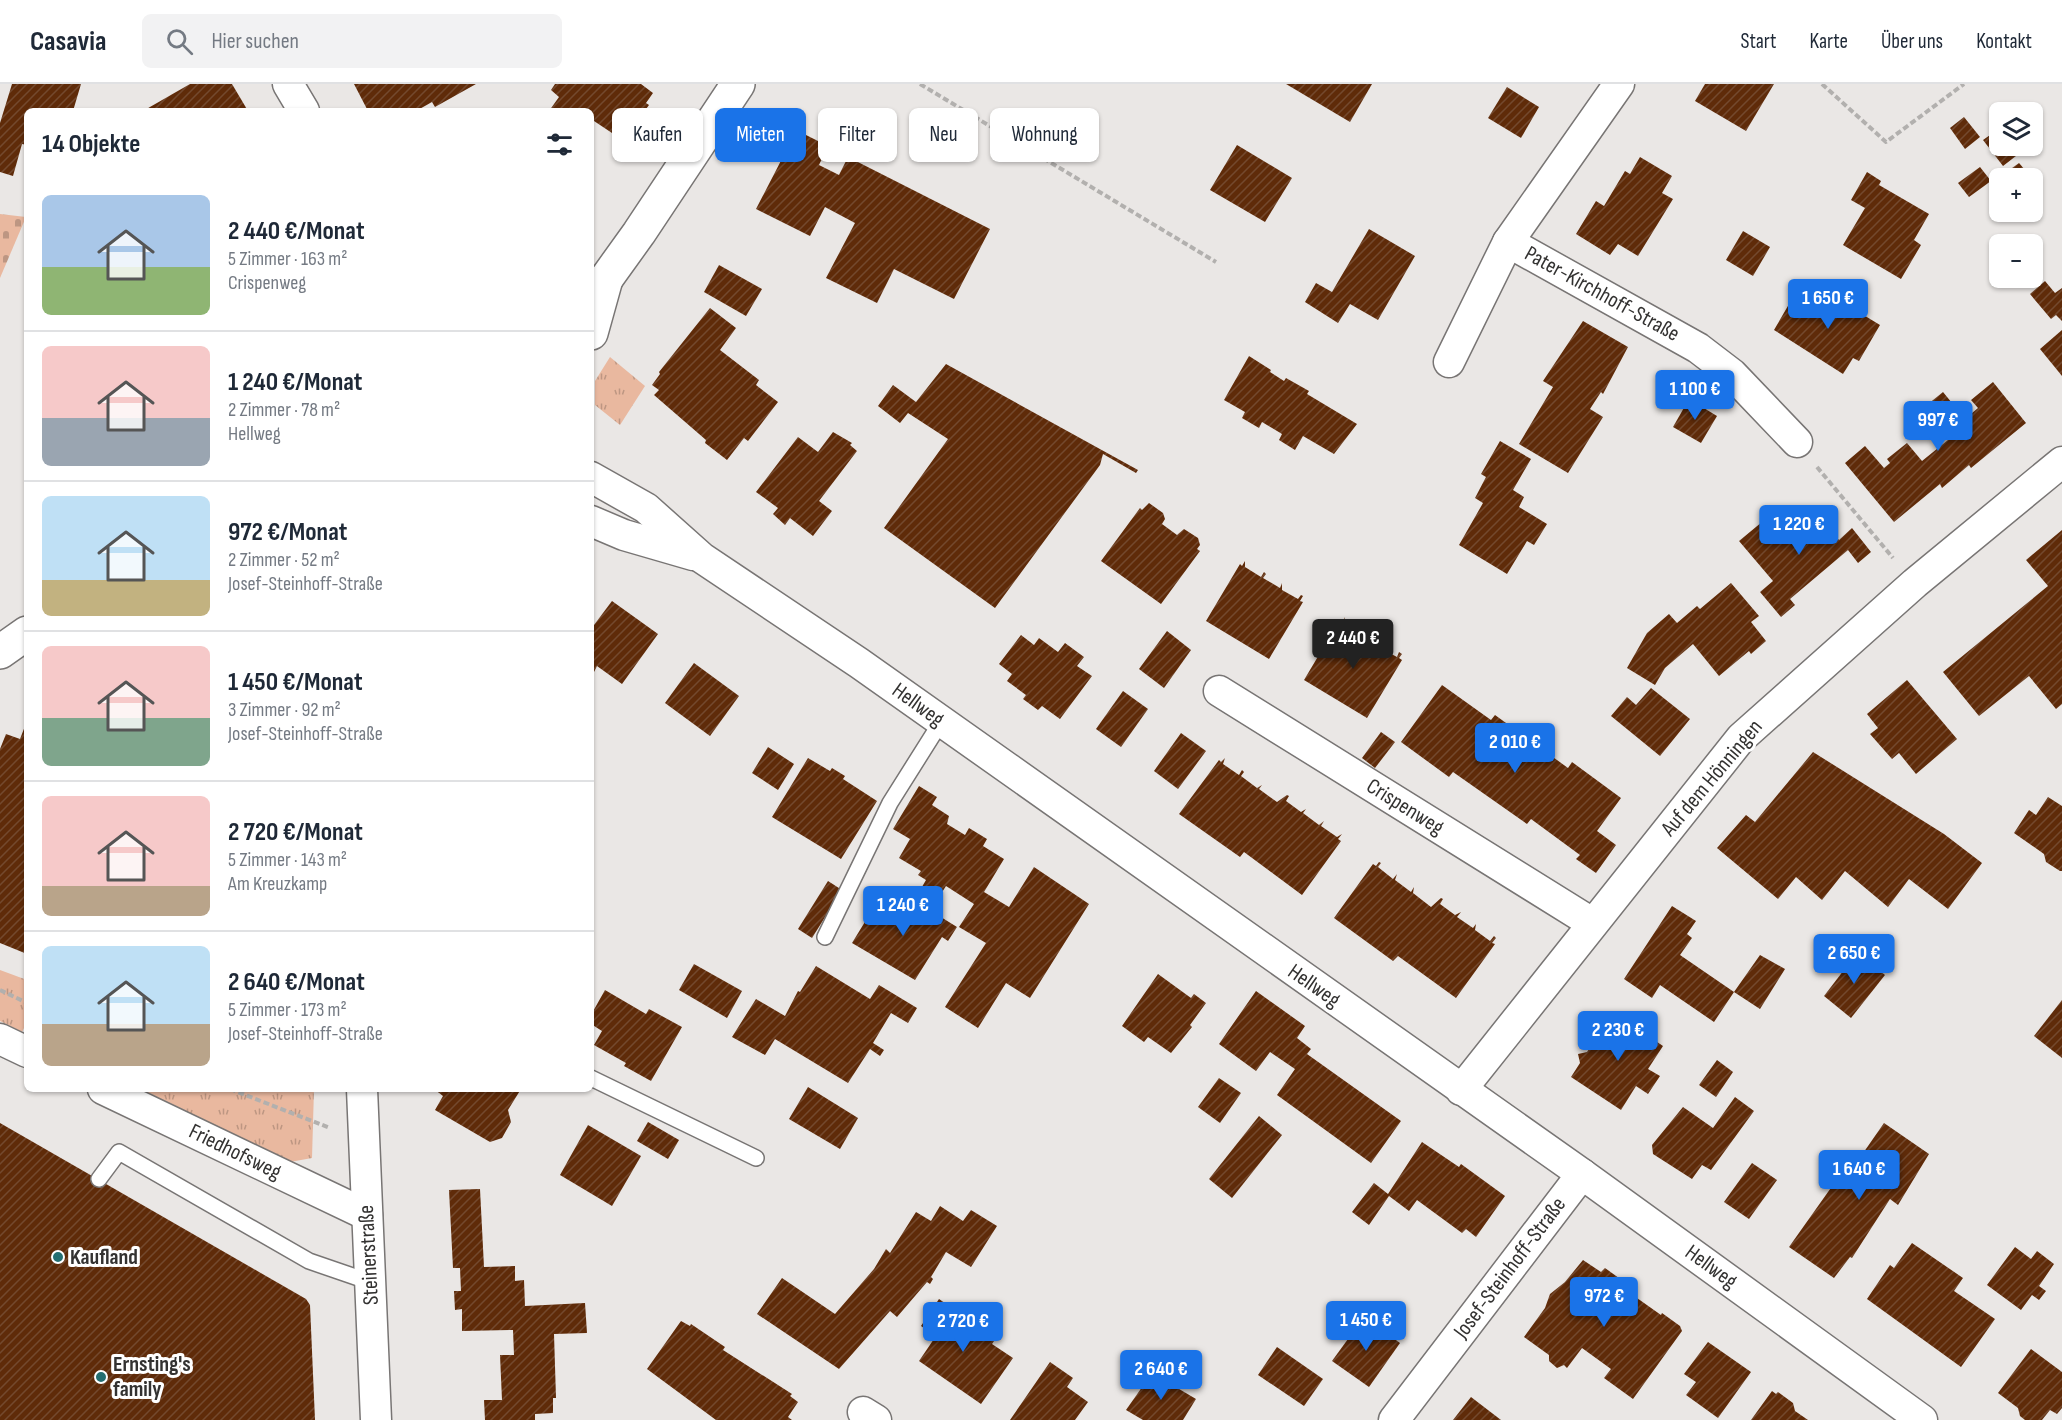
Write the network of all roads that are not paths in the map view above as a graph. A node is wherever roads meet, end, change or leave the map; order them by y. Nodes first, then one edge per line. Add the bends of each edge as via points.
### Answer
1 (288, 84) edge
2 (738, 84) edge
3 (1619, 84) edge
4 (302, 108) edge
5 (1508, 242) junction
6 (598, 285) edge
7 (594, 312) edge
8 (1449, 362) dead end
9 (1797, 442) road end
10 (2062, 462) edge
11 (594, 479) edge
12 (594, 522) edge
13 (702, 558) junction
14 (24, 635) edge
15 (0, 652) edge
16 (1219, 691) dead end
17 (941, 722) junction
18 (1592, 923) junction
19 (825, 937) dead end
20 (0, 1039) edge
21 (24, 1051) edge
22 (594, 1079) edge
23 (1461, 1090) junction
24 (109, 1092) edge
25 (362, 1092) edge
26 (756, 1158) dead end
27 (1582, 1174) junction
28 (99, 1179) dead end
29 (367, 1215) junction
30 (370, 1282) junction
31 (376, 1420) edge
32 (1394, 1420) edge
33 (1923, 1420) edge

1 - 4 street
2 - 6 street
3 - 5 street, Pater-Kirchhoff-Straße
5 - 8 street, Pater-Kirchhoff-Straße
5 - 9 street, Pater-Kirchhoff-Straße via 1698,348 1732,374
6 - 7 street
10 - 18 street, Auf dem Hönningen via 1915,584 1741,738
11 - 13 street, Hellweg via 646,508
12 - 13 street, Hellweg
13 - 17 street, Hellweg
14 - 15 street
16 - 18 street, Crispenweg
17 - 19 lane via 890,802
17 - 23 street, Hellweg
18 - 23 street, Auf dem Hönningen
20 - 21 street
22 - 26 lane
23 - 27 street, Hellweg
24 - 29 street, Friedhofsweg
25 - 29 street, Steinerstraße
27 - 32 street, Josef-Steinhoff-Straße
27 - 33 street, Hellweg
28 - 30 lane via 119,1152 309,1261
29 - 30 street, Steinerstraße
30 - 31 street, Steinerstraße

